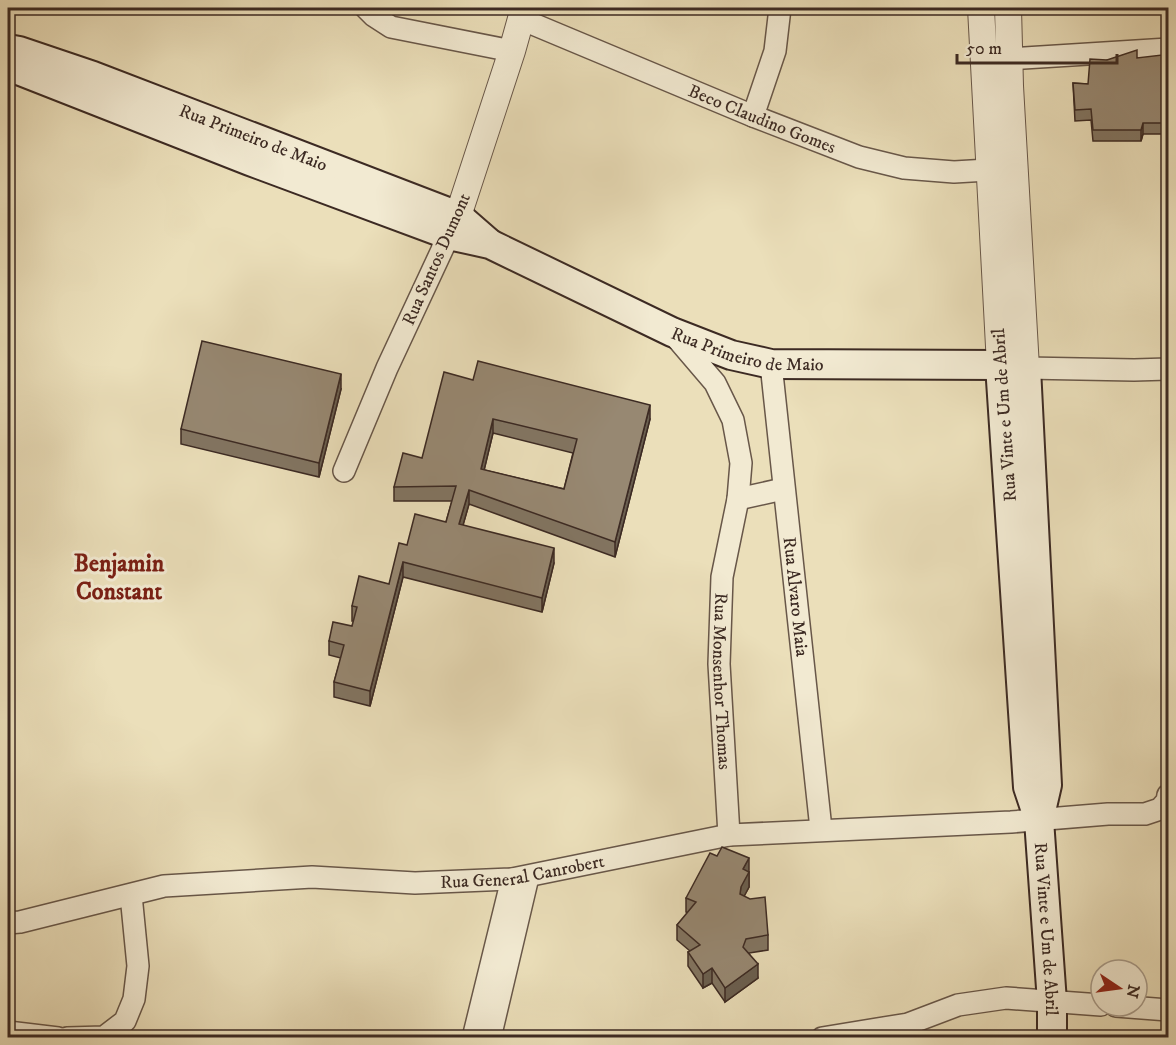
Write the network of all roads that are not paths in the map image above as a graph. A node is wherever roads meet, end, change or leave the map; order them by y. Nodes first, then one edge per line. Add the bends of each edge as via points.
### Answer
1 (366, 8) edge
2 (780, 8) edge
3 (981, 8) edge
4 (1008, 8) edge
5 (523, 13) edge
6 (8, 49) edge
7 (1168, 49) edge
8 (512, 51) junction
9 (1009, 59) junction
10 (984, 60) junction
11 (8, 66) edge
12 (753, 116) junction
13 (1015, 169) junction
14 (989, 170) junction
15 (454, 226) junction
16 (672, 332) junction
17 (771, 364) junction
18 (1013, 366) junction
19 (1168, 369) edge
20 (345, 471) dead end
21 (783, 489) junction
22 (738, 500) junction
23 (1168, 795) edge
24 (1039, 820) junction
25 (821, 829) junction
26 (729, 835) junction
27 (520, 878) junction
28 (131, 895) junction
29 (8, 923) edge
30 (1052, 1002) junction
31 (1089, 1004) edge
32 (1149, 1009) edge
33 (1168, 1010) edge
34 (909, 1031) edge
35 (8, 1032) edge
36 (58, 1038) edge
37 (67, 1038) edge
38 (473, 1038) edge
39 (490, 1038) edge
40 (822, 1038) edge
41 (1052, 1038) edge

1 - 8 street via 391,27
2 - 12 street via 774,51
3 - 10 street, Rua Vinte e Um de Abril
4 - 9 street, Rua Vinte e Um de Abril
5 - 8 street, Rua Santos Dumont
5 - 12 street, Beco Claudino Gomes
6 - 15 main road, Rua Primeiro de Maio via 93,76
7 - 9 street
8 - 15 street, Rua Santos Dumont
9 - 10 street
9 - 13 street, Rua Vinte e Um de Abril
10 - 14 street, Rua Vinte e Um de Abril
11 - 15 main road, Rua Primeiro de Maio via 250,161
12 - 14 street, Beco Claudino Gomes via 859,157 893,165 954,172
13 - 14 street, Beco Claudino Gomes
13 - 18 street, Rua Vinte e Um de Abril
14 - 18 street, Rua Vinte e Um de Abril
15 - 16 main road, Rua Primeiro de Maio
15 - 20 street, Rua Santos Dumont via 387,368
16 - 17 main road, Rua Primeiro de Maio via 731,355
16 - 22 street, Rua Monsenhor Thomas via 716,383 734,420 741,464
17 - 18 main road, Rua Primeiro de Maio
17 - 21 street, Rua Alvaro Maia
18 - 19 street
18 - 24 main road, Rua Vinte e Um de Abril via 1047,785
21 - 22 street
21 - 25 street, Rua Alvaro Maia
22 - 26 street, Rua Monsenhor Thomas via 722,577 719,664
23 - 24 street, Rua General Canrobert via 1160,809 1145,814
24 - 25 street, Rua General Canrobert
24 - 30 main road, Rua Vinte e Um de Abril
25 - 26 street, Rua General Canrobert
26 - 27 street, Rua General Canrobert
27 - 28 street, Rua General Canrobert via 415,884 312,877 164,886
27 - 38 street
27 - 39 street
28 - 29 street, Rua General Canrobert
28 - 37 street via 138,966 134,999 125,1021 104,1037
30 - 31 street
30 - 34 street via 1006,998 958,1005
30 - 41 main road, Rua Vinte e Um de Abril
32 - 33 street
34 - 40 street
35 - 36 street

